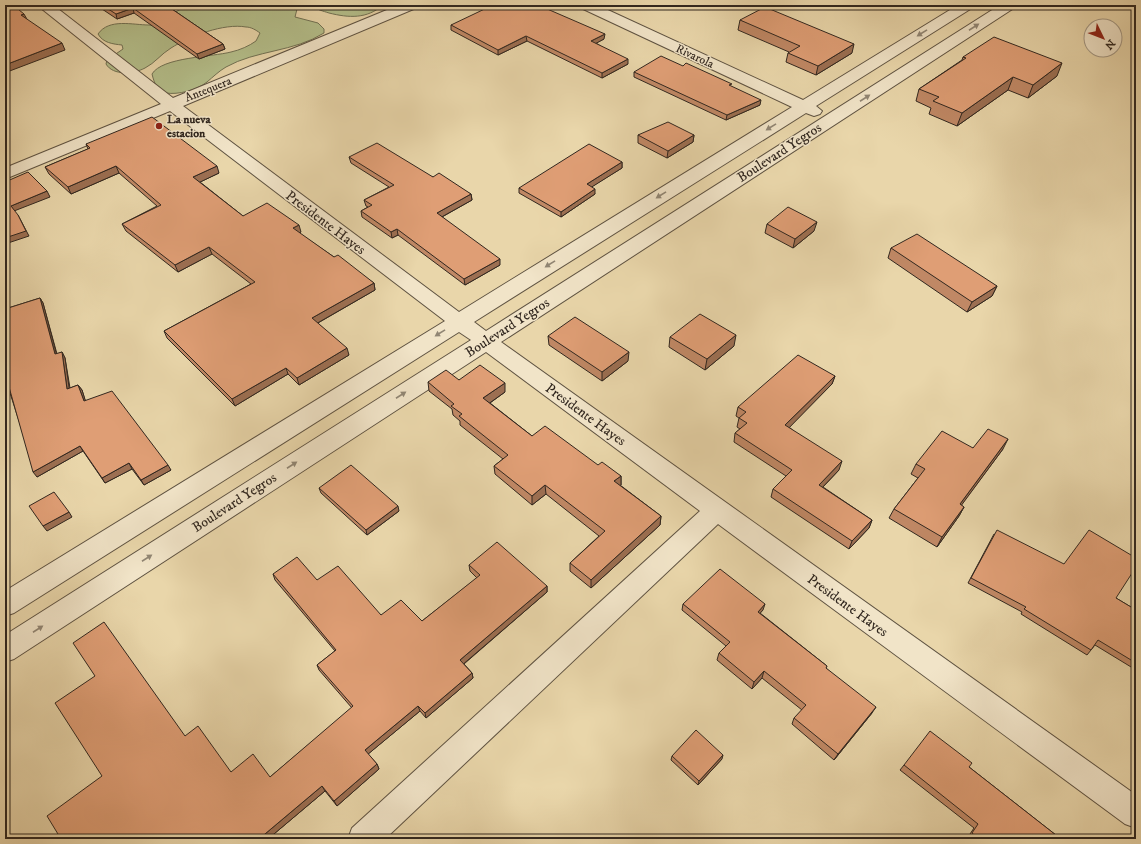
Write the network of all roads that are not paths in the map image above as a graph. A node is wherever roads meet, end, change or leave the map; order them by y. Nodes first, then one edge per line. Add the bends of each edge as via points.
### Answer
1 (44, 5) edge
2 (411, 5) edge
3 (586, 5) edge
4 (967, 5) edge
5 (1009, 5) edge
6 (170, 104) junction
7 (804, 106) junction
8 (832, 119) junction
9 (5, 174) edge
10 (458, 321) junction
11 (485, 341) junction
12 (717, 510) junction
13 (5, 605) edge
14 (5, 650) edge
15 (1136, 813) edge
16 (363, 839) edge

1 - 6 street, Presidente Hayes
2 - 6 street, Antequera
3 - 7 street, Rivarola
4 -> 7 street, Boulevard Yegros
8 -> 5 street, Boulevard Yegros
6 - 9 street, Antequera
6 - 10 street, Presidente Hayes
7 - 8 street, Rivarola
7 -> 10 street, Boulevard Yegros
8 - 11 street, Boulevard Yegros
10 - 11 street, Presidente Hayes
10 -> 13 street, Boulevard Yegros
11 - 12 street, Presidente Hayes
14 -> 11 street, Boulevard Yegros
12 - 15 street, Presidente Hayes
12 - 16 street

